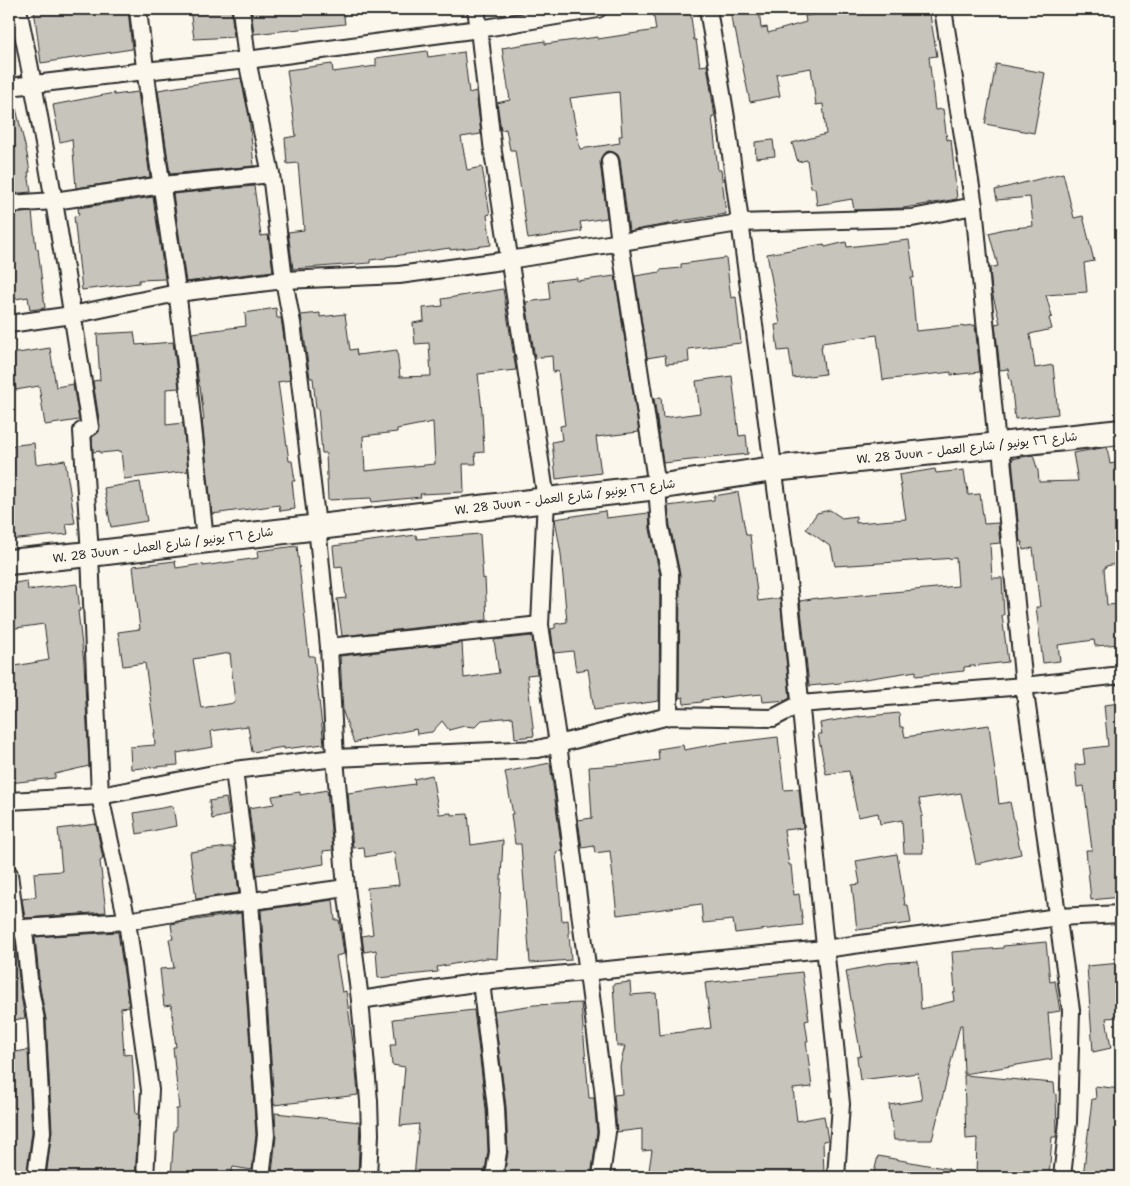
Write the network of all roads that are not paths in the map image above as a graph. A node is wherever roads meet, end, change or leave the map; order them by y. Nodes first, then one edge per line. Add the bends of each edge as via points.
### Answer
1 (18, 9) edge
2 (138, 9) edge
3 (241, 9) edge
4 (476, 9) edge
5 (597, 9) edge
6 (708, 9) edge
7 (942, 9) edge
8 (479, 29) junction
9 (247, 60) junction
10 (145, 71) junction
11 (34, 84) junction
12 (9, 87) edge
13 (610, 161) dead end
14 (271, 174) junction
15 (162, 186) junction
16 (54, 200) junction
17 (9, 204) edge
18 (974, 206) junction
19 (739, 223) junction
20 (620, 242) junction
21 (509, 260) junction
22 (284, 280) junction
23 (177, 293) junction
24 (72, 315) junction
25 (9, 324) edge
26 (1121, 432) edge
27 (997, 445) junction
28 (773, 469) junction
29 (657, 487) junction
30 (546, 500) junction
31 (317, 526) junction
32 (205, 540) junction
33 (90, 554) junction
34 (9, 562) edge
35 (540, 625) junction
36 (329, 647) junction
37 (1121, 675) edge
38 (1024, 686) junction
39 (800, 704) junction
40 (670, 716) junction
41 (558, 744) junction
42 (335, 758) junction
43 (234, 770) junction
44 (100, 796) junction
45 (9, 802) edge
46 (9, 874) edge
47 (346, 888) junction
48 (250, 901) junction
49 (1121, 914) edge
50 (1058, 917) junction
51 (127, 921) junction
52 (12, 929) edge
53 (824, 948) junction
54 (588, 971) junction
55 (481, 982) junction
56 (360, 1000) junction
57 (36, 1177) edge
58 (146, 1177) edge
59 (262, 1177) edge
60 (368, 1177) edge
61 (494, 1177) edge
62 (601, 1177) edge
63 (836, 1177) edge
64 (1062, 1177) edge

1 - 11 street
2 - 10 street
3 - 9 street
4 - 8 street
5 - 8 street
6 - 19 street
7 - 18 street
8 - 9 street
8 - 21 street
9 - 10 street
9 - 14 street
10 - 11 street
10 - 15 street
11 - 12 street
11 - 16 street
13 - 20 street
14 - 15 street
14 - 22 street
15 - 16 street
15 - 23 street
16 - 17 street
16 - 24 street
18 - 19 street via 912,218
18 - 27 street
19 - 20 street
19 - 28 street
20 - 21 street
20 - 29 street
21 - 22 street via 399,275
21 - 30 street
22 - 23 street
22 - 31 street via 299,373
23 - 24 street
23 - 32 street
24 - 25 street
24 - 33 street via 90,427 82,431
26 - 27 street, W. 28 Juun - شارع ٢٦ يونيو / شارع العمل
27 - 28 street, W. 28 Juun - شارع ٢٦ يونيو / شارع العمل
27 - 38 street via 1001,448
28 - 29 street, W. 28 Juun - شارع ٢٦ يونيو / شارع العمل
28 - 39 street
29 - 30 street, W. 28 Juun - شارع ٢٦ يونيو / شارع العمل
29 - 40 street via 660,526 670,574
30 - 31 street, W. 28 Juun - شارع ٢٦ يونيو / شارع العمل
30 - 35 street
31 - 32 street, W. 28 Juun - شارع ٢٦ يونيو / شارع العمل
31 - 36 street
32 - 33 street, W. 28 Juun - شارع ٢٦ يونيو / شارع العمل
33 - 34 street, W. 28 Juun - شارع ٢٦ يونيو / شارع العمل
33 - 44 street
35 - 36 street
35 - 41 street
36 - 42 street
37 - 38 street
38 - 39 street
38 - 50 street
39 - 40 street via 773,718
39 - 53 street
40 - 41 street
41 - 42 street via 538,749
41 - 54 street
42 - 43 street
42 - 47 street
43 - 44 street
43 - 48 street
44 - 45 street
44 - 51 street
46 - 52 street
47 - 48 street
47 - 56 street
48 - 51 street
48 - 59 street via 266,1135
49 - 50 street
50 - 53 street
50 - 64 street via 1071,1010 1068,1122
51 - 52 street
51 - 58 street via 150,1090
52 - 57 street via 23,931 36,1020 42,1132
53 - 54 street
53 - 63 street via 841,1104
54 - 55 street
54 - 62 street via 607,1132
55 - 56 street
55 - 61 street via 496,1108 498,1152
56 - 60 street via 370,1134

